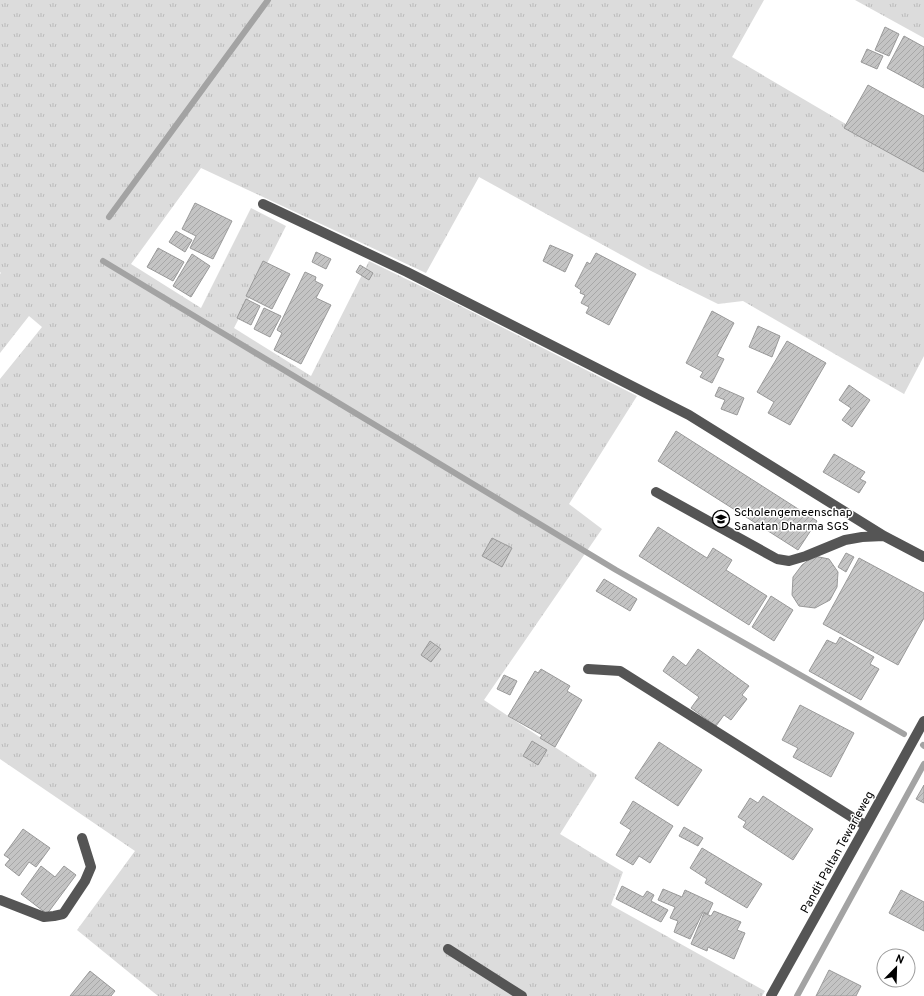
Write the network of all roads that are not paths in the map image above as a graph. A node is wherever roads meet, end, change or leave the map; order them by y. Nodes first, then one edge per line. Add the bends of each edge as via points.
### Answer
1 (263, 204) dead end
2 (656, 492) dead end
3 (884, 536) junction
4 (924, 557) edge
5 (588, 669) dead end
6 (923, 727) edge
7 (866, 826) junction
8 (82, 838) dead end
9 (0, 900) edge
10 (448, 949) dead end
11 (522, 996) edge
12 (771, 996) edge

1 - 3 street via 407,272 690,415
2 - 3 street via 777,560 789,561 806,556 845,540
3 - 4 street
5 - 7 street via 620,670
6 - 7 street, Pandit Paltan Tewarieweg
7 - 12 street, Pandit Paltan Tewarieweg
8 - 9 street via 91,867 85,881 63,914 44,917
10 - 11 street

